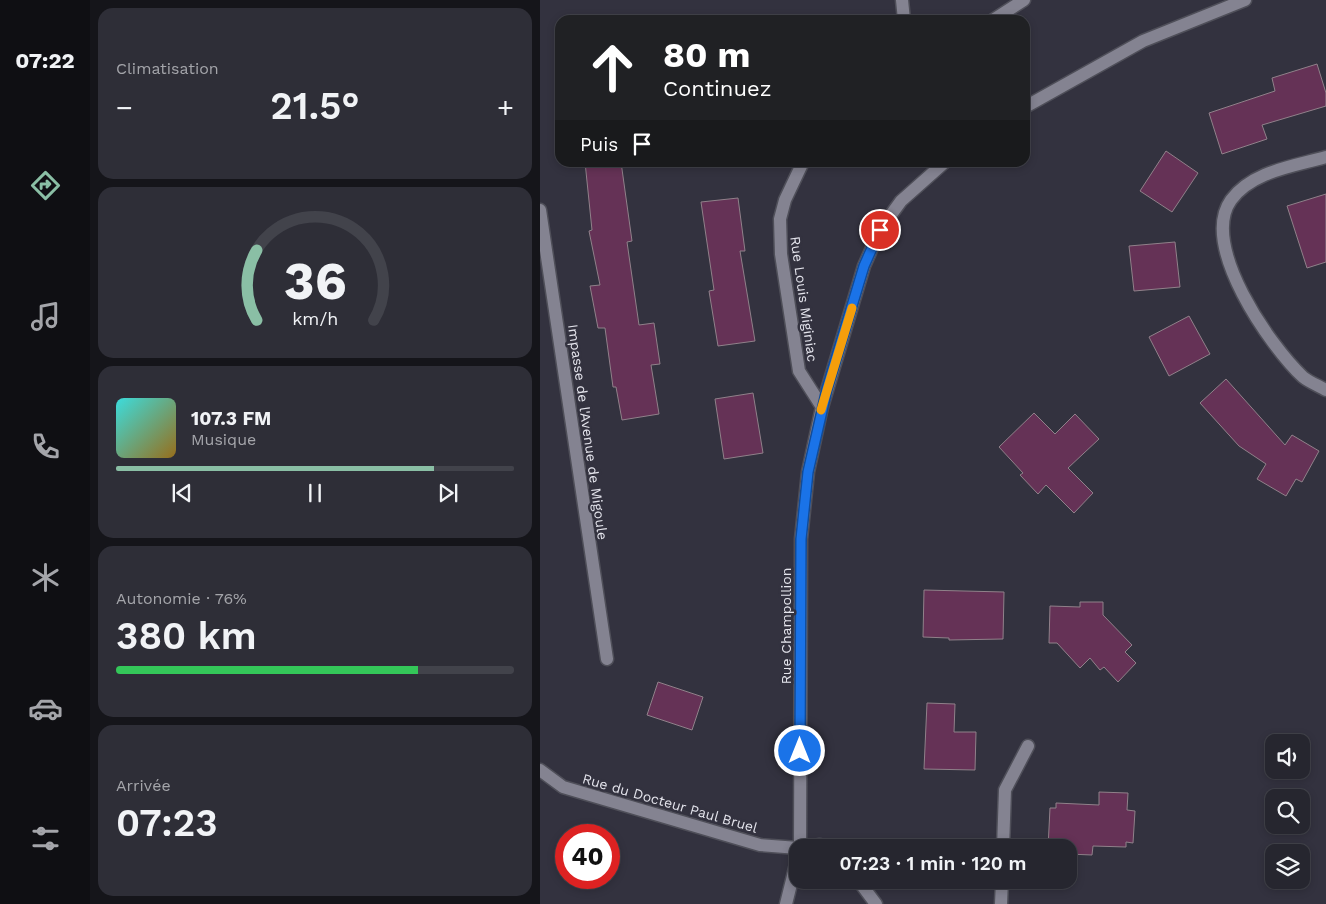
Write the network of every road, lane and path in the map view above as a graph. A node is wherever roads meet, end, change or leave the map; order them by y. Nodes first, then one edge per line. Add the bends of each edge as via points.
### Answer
1 (902, 0) edge
2 (1024, 0) edge
3 (1245, 0) edge
4 (904, 15) edge
5 (1001, 15) edge
6 (1030, 104) edge
7 (1326, 157) edge
8 (800, 167) edge
9 (939, 167) edge
10 (540, 210) edge
11 (1326, 390) edge
12 (822, 407) junction
13 (607, 659) dead end
14 (1028, 746) dead end
15 (540, 770) edge
16 (799, 839) edge
17 (1003, 839) edge
18 (789, 847) edge
19 (790, 889) edge
20 (865, 889) edge
21 (1002, 889) edge
22 (786, 904) edge
23 (876, 904) edge
24 (1001, 904) edge

1 - 4 street
2 - 5 street
3 - 6 street via 1143,41
7 - 11 street via 1275,171 1248,184 1231,201 1223,224 1224,245 1234,274 1259,322 1304,378
8 - 12 street, Rue Louis Miginiac via 780,218 781,254 798,371
9 - 12 street, Rue Champollion via 902,201 880,230 864,266
10 - 13 street, Impasse de l'Avenue de Migoule
12 - 16 street, Rue Champollion via 808,472 801,539
14 - 17 street via 1005,790
15 - 18 street, Rue du Docteur Paul Bruel via 563,787 760,846
19 - 22 street
20 - 23 street
21 - 24 street

